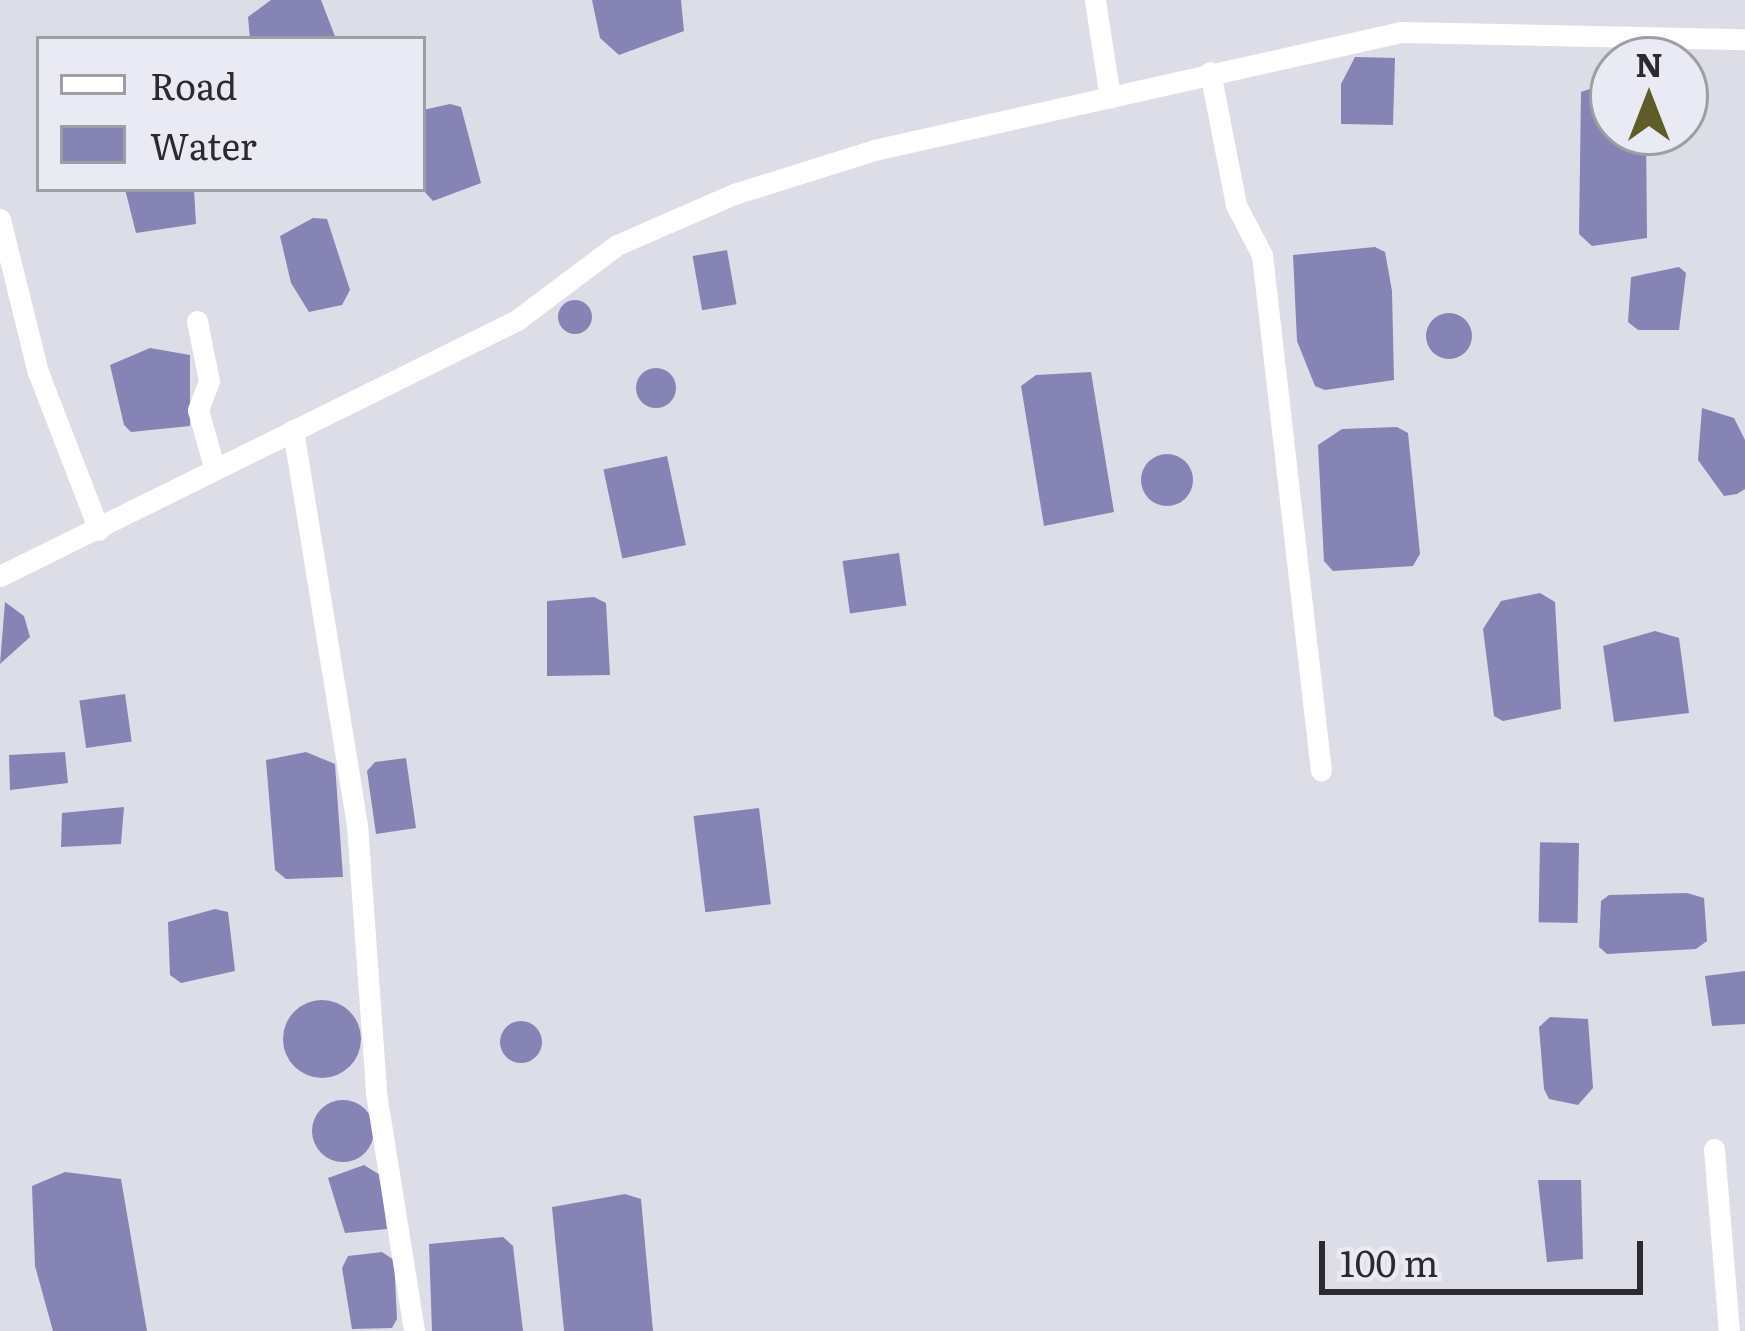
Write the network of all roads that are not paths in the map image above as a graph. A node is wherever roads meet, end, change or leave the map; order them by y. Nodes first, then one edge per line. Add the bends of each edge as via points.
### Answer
1 (1095, 0) edge
2 (1745, 39) edge
3 (1210, 72) junction
4 (1110, 98) junction
5 (0, 219) edge
6 (197, 321) dead end
7 (293, 430) junction
8 (215, 470) junction
9 (99, 530) junction
10 (0, 576) edge
11 (1321, 771) dead end
12 (1714, 1149) dead end
13 (414, 1331) edge
14 (1730, 1331) edge

1 - 4 street
2 - 3 street via 1401,32
3 - 4 street
3 - 11 street via 1236,205 1262,255
4 - 7 street via 971,125 734,194 617,245 517,320
5 - 9 street via 38,372
6 - 8 street via 209,381 198,410
7 - 8 street
7 - 13 street via 353,802 376,1093
8 - 9 street
9 - 10 street
12 - 14 street

